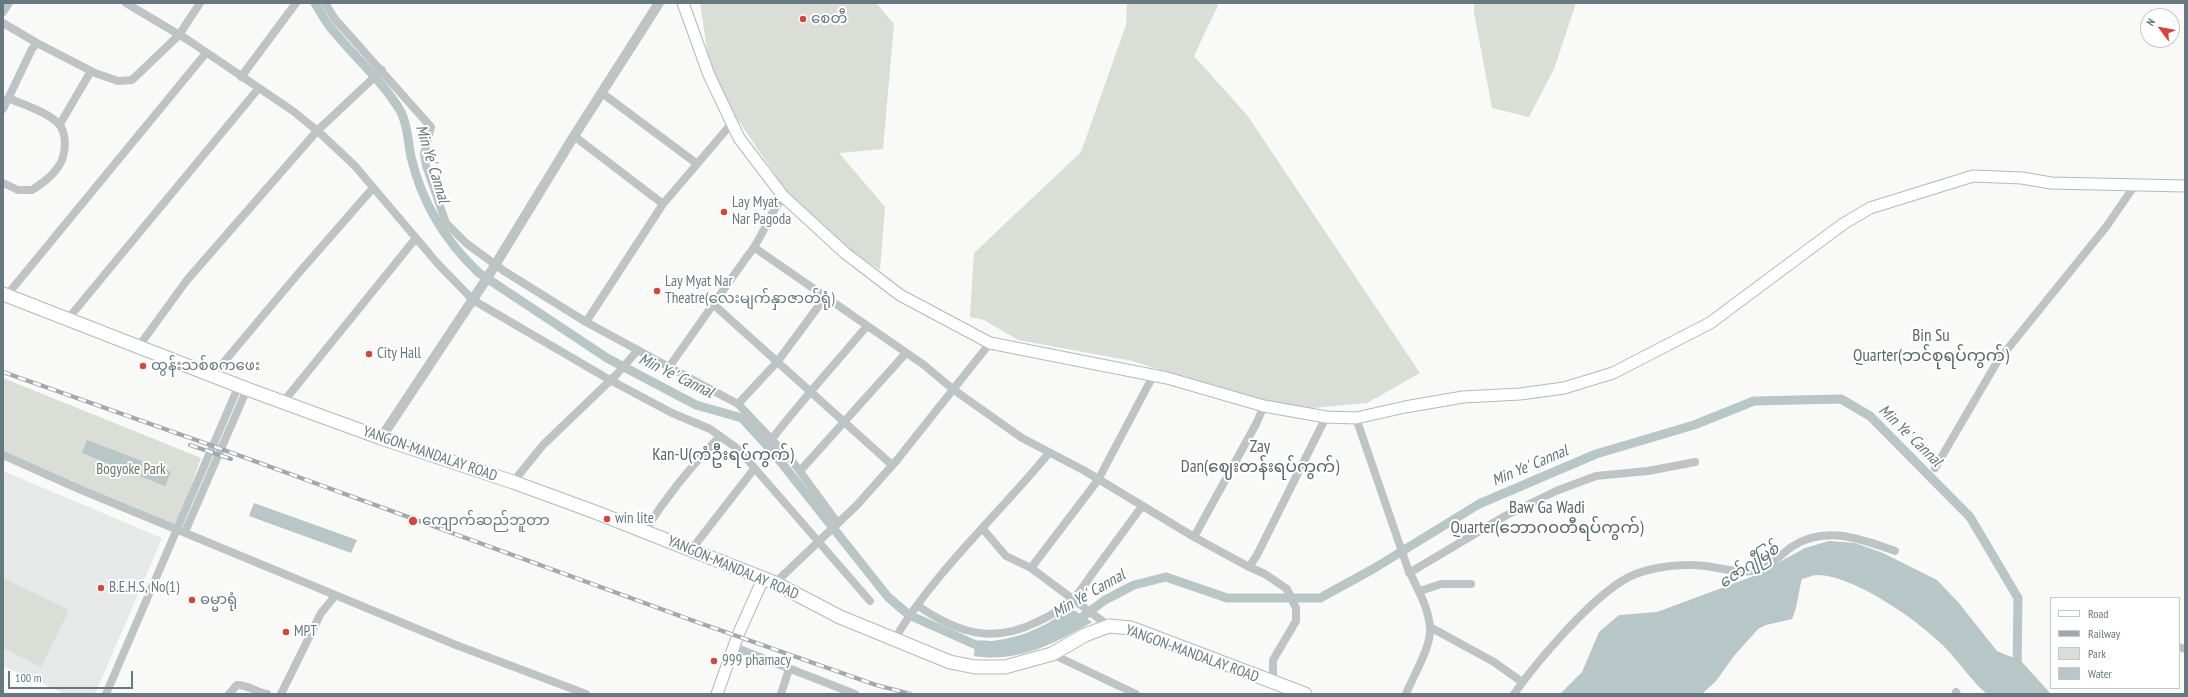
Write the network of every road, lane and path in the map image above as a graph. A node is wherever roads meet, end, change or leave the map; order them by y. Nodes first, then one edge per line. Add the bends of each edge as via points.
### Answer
1 (9, 3) edge
2 (126, 3) edge
3 (200, 3) edge
4 (296, 3) edge
5 (325, 3) edge
6 (659, 3) edge
7 (683, 3) edge
8 (3, 12) edge
9 (3, 23) edge
10 (179, 35) junction
11 (37, 44) junction
12 (206, 53) junction
13 (382, 70) junction
14 (91, 71) junction
15 (241, 77) junction
16 (258, 89) junction
17 (602, 93) junction
18 (8, 98) junction
19 (3, 109) edge
20 (732, 123) junction
21 (60, 124) junction
22 (317, 131) junction
23 (574, 136) junction
24 (696, 163) junction
25 (3, 183) edge
26 (2135, 184) junction
27 (2185, 186) edge
28 (373, 188) junction
29 (783, 196) junction
30 (663, 204) junction
31 (416, 238) junction
32 (756, 248) junction
33 (495, 266) junction
34 (5, 295) edge
35 (826, 296) junction
36 (475, 297) junction
37 (713, 304) junction
38 (67, 320) junction
39 (586, 322) junction
40 (867, 326) junction
41 (990, 343) junction
42 (139, 346) junction
43 (637, 351) junction
44 (906, 353) junction
45 (778, 361) junction
46 (669, 366) junction
47 (213, 375) junction
48 (1153, 376) junction
49 (610, 380) junction
50 (243, 387) junction
51 (810, 390) junction
52 (954, 390) junction
53 (284, 401) junction
54 (738, 404) junction
55 (1264, 406) junction
56 (1326, 416) junction
57 (1356, 418) junction
58 (845, 422) junction
59 (720, 436) junction
60 (381, 438) junction
61 (772, 439) junction
62 (1049, 453) junction
63 (3, 455) edge
64 (1695, 462) dead end
65 (892, 465) junction
66 (1935, 468) dead end
67 (754, 469) junction
68 (800, 471) junction
69 (1098, 480) junction
70 (514, 482) junction
71 (1142, 506) junction
72 (835, 524) junction
73 (176, 528) junction
74 (983, 529) junction
75 (185, 532) junction
76 (644, 532) junction
77 (1194, 537) junction
78 (817, 541) junction
79 (691, 550) junction
80 (1895, 551) dead end
81 (1249, 567) junction
82 (1031, 568) junction
83 (1409, 571) junction
84 (769, 581) junction
85 (1471, 584) dead end
86 (1420, 591) junction
87 (335, 596) junction
88 (870, 601) dead end
89 (1075, 601) junction
90 (918, 606) junction
91 (1105, 623) junction
92 (1430, 628) junction
93 (894, 640) junction
94 (734, 647) junction
95 (1052, 654) junction
96 (789, 669) junction
97 (1522, 682) junction
98 (1273, 684) junction
99 (106, 694) edge
100 (229, 694) edge
101 (267, 694) edge
102 (281, 694) edge
103 (586, 694) edge
104 (717, 694) edge
105 (781, 694) edge
106 (855, 694) edge
107 (1136, 694) edge
108 (1305, 694) edge
109 (1406, 694) edge
110 (1514, 694) edge

1 - 8 street
2 - 10 street
3 - 10 street
4 - 15 street
5 - 13 street via 335,19
6 - 17 street
7 - 20 main road via 706,67
9 - 11 street
10 - 12 street
10 - 14 street via 132,80 118,81
11 - 14 street
11 - 18 street via 32,49
12 - 15 street
12 - 34 street
13 - 22 street
13 - 33 street via 431,127 424,154 433,190 446,223
14 - 21 street
15 - 16 street
16 - 22 street via 293,111
16 - 38 street
17 - 23 street
17 - 24 street
18 - 19 street
18 - 21 street
20 - 24 street
20 - 29 main road via 739,138
21 - 25 street via 65,140 59,167 32,190 18,190
22 - 28 street via 355,166
22 - 42 street via 187,280
23 - 30 street
23 - 33 street
24 - 30 street
26 - 27 main road
26 - 57 main road via 2051,183 2022,178 1973,176 1870,208 1843,224 1710,323 1613,373 1564,388 1520,394 1462,397
26 - 66 street via 2106,227 1997,362
28 - 31 street
28 - 47 street
29 - 32 street via 774,208
29 - 41 main road via 845,252 900,295
30 - 39 street
31 - 36 street
31 - 53 street
32 - 35 street
32 - 37 street
33 - 36 street
33 - 39 street
34 - 38 highway, YANGON-MANDALAY ROAD
35 - 40 street
35 - 45 street
36 - 49 street
36 - 60 street
37 - 45 street
37 - 46 street
38 - 42 highway, YANGON-MANDALAY ROAD
39 - 43 street
40 - 44 street
40 - 51 street
41 - 48 main road
41 - 52 street
42 - 47 highway, YANGON-MANDALAY ROAD
43 - 46 street
43 - 49 street
44 - 52 street
44 - 58 street
45 - 51 street
45 - 54 street
46 - 54 street
47 - 50 highway, YANGON-MANDALAY ROAD
48 - 55 main road
48 - 69 street
49 - 59 street
49 - 70 street via 543,445
50 - 53 highway, YANGON-MANDALAY ROAD
50 - 73 street
50 - 75 street
51 - 58 street
51 - 61 street
52 - 62 street via 1022,438
52 - 65 street
53 - 60 highway, YANGON-MANDALAY ROAD
54 - 61 street
55 - 56 main road
55 - 77 street
56 - 57 main road
56 - 81 street
57 - 83 street
58 - 65 street
58 - 68 street
59 - 67 street via 738,449
59 - 76 street via 696,460 664,500
60 - 70 highway, YANGON-MANDALAY ROAD
61 - 68 street
62 - 69 street
62 - 74 street
63 - 73 street
64 - 83 street via 1648,471 1596,476 1556,491 1505,516
65 - 72 street via 857,505
67 - 78 street
67 - 79 street
68 - 72 street
69 - 71 street
69 - 82 street
70 - 76 highway, YANGON-MANDALAY ROAD
71 - 77 street
71 - 89 street
72 - 78 street
73 - 75 street
73 - 99 street
74 - 82 street via 1006,556
74 - 90 street
75 - 87 street
76 - 79 highway, YANGON-MANDALAY ROAD
77 - 81 street
78 - 84 street
78 - 88 street
79 - 84 highway, YANGON-MANDALAY ROAD
80 - 97 street via 1850,536 1815,537 1794,546 1766,567 1752,572 1690,564 1653,569 1623,580 1589,608
81 - 98 street via 1288,589 1296,608 1296,621 1273,660
82 - 89 street
83 - 86 street
84 - 93 highway, YANGON-MANDALAY ROAD via 840,617
84 - 94 main road
85 - 86 street via 1441,584
86 - 92 street
87 - 102 street via 321,613
87 - 103 street
89 - 90 street via 1023,629 999,635 965,631 936,619
89 - 91 street
90 - 93 street
91 - 95 highway, YANGON-MANDALAY ROAD
91 - 98 highway, YANGON-MANDALAY ROAD via 1131,628
92 - 97 street via 1494,662
92 - 109 street via 1428,642
93 - 95 highway, YANGON-MANDALAY ROAD via 950,662 975,667 1005,667
94 - 96 street
94 - 104 main road
95 - 107 street
96 - 105 street
96 - 106 street
97 - 110 street
98 - 108 highway, YANGON-MANDALAY ROAD
100 - 101 street via 237,685 245,685 256,692

